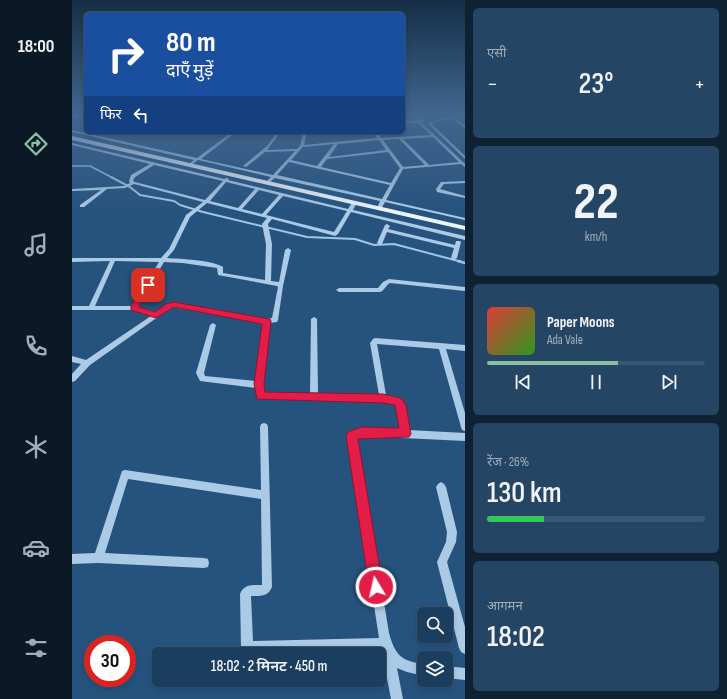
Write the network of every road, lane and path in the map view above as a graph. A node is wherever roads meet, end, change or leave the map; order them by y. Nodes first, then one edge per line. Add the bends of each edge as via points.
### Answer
1 (79, 146) edge
2 (108, 146) edge
3 (139, 146) edge
4 (216, 146) edge
5 (269, 146) edge
6 (318, 146) edge
7 (335, 146) edge
8 (385, 146) edge
9 (408, 146) edge
10 (444, 146) edge
11 (453, 146) edge
12 (300, 148) junction
13 (265, 151) junction
14 (389, 151) junction
15 (464, 156) edge
16 (327, 158) junction
17 (199, 159) junction
18 (289, 159) junction
19 (462, 163) edge
20 (154, 164) junction
21 (191, 164) junction
22 (427, 165) junction
23 (245, 166) junction
24 (240, 168) junction
25 (318, 168) junction
26 (402, 168) junction
27 (256, 172) junction
28 (231, 174) junction
29 (274, 176) junction
30 (251, 178) junction
31 (226, 181) junction
32 (268, 182) junction
33 (465, 182) edge
34 (392, 184) junction
35 (129, 185) junction
36 (106, 188) junction
37 (258, 189) junction
38 (72, 190) edge
39 (282, 194) junction
40 (465, 197) edge
41 (384, 200) junction
42 (208, 201) junction
43 (354, 202) junction
44 (82, 206) dead end
45 (379, 208) junction
46 (240, 209) junction
47 (350, 210) junction
48 (264, 215) junction
49 (271, 217) junction
50 (465, 219) edge
51 (390, 220) junction
52 (465, 228) edge
53 (386, 230) junction
54 (463, 237) edge
55 (380, 242) dead end
56 (457, 247) junction
57 (288, 250) dead end
58 (454, 258) dead end
59 (72, 260) edge
60 (113, 260) junction
61 (162, 261) junction
62 (268, 283) junction
63 (281, 285) junction
64 (465, 289) edge
65 (339, 290) dead end
66 (72, 308) edge
67 (91, 308) junction
68 (134, 308) junction
69 (156, 315) junction
70 (314, 320) dead end
71 (267, 321) junction
72 (213, 325) dead end
73 (442, 346) junction
74 (465, 348) edge
75 (72, 359) edge
76 (87, 363) junction
77 (72, 379) edge
78 (259, 384) junction
79 (314, 397) junction
80 (383, 398) junction
81 (264, 426) dead end
82 (465, 427) edge
83 (405, 434) junction
84 (465, 437) edge
85 (441, 486) dead end
86 (266, 495) junction
87 (98, 558) junction
88 (72, 559) edge
89 (204, 563) dead end
90 (387, 648) junction
91 (465, 648) edge
92 (417, 669) edge
93 (453, 673) edge
94 (465, 674) edge
95 (397, 699) edge

1 - 20 street
2 - 21 main road
3 - 17 street
4 - 17 street
5 - 13 street
6 - 12 street
7 - 16 street
8 - 14 street
9 - 22 street
10 - 19 street
11 - 15 street
12 - 13 street
12 - 18 street
13 - 18 street
13 - 23 street
14 - 16 street
14 - 26 street
15 - 19 street
16 - 25 street
17 - 21 street
17 - 24 street
18 - 25 street
18 - 29 street
19 - 22 street
20 - 31 street
20 - 35 street via 134,176
21 - 28 main road
22 - 26 street
23 - 24 street
23 - 27 street via 258,169
24 - 27 street
24 - 28 street
25 - 34 street
26 - 34 street
27 - 29 street
27 - 30 street
28 - 30 main road
28 - 31 street
29 - 32 street
29 - 41 street
30 - 32 main road
31 - 37 street
31 - 42 street
32 - 43 main road
33 - 40 street via 443,183 438,189
34 - 41 street
35 - 36 street
35 - 42 street
36 - 38 street
36 - 44 street
37 - 39 street
37 - 46 street
39 - 47 street
39 - 48 street
41 - 45 street
41 - 50 street
42 - 46 street
42 - 61 street via 188,216 171,250
43 - 45 main road
43 - 47 street
45 - 52 main road
46 - 48 street
47 - 49 street via 335,234
47 - 51 street
48 - 49 street
49 - 62 street via 265,226 269,244
51 - 53 street
51 - 54 street
53 - 55 street
53 - 56 street
54 - 56 street
56 - 58 street
57 - 63 street
59 - 60 street
60 - 61 street
60 - 67 street
61 - 62 street via 207,264 220,268 220,274
61 - 68 street
62 - 63 street
63 - 71 street via 275,320
64 - 65 street via 389,281 380,290
66 - 67 street
67 - 68 street
68 - 69 street
69 - 71 street via 174,304
69 - 76 street
70 - 79 street
71 - 78 street
72 - 78 street via 200,377
73 - 74 street
73 - 80 street via 375,341 373,343
73 - 82 street
75 - 76 street
76 - 77 street
78 - 79 street via 260,396
79 - 80 street
80 - 83 street via 394,399 401,405
81 - 86 street
83 - 84 street
83 - 90 street via 361,432 352,436
85 - 91 street via 452,532 451,542 442,562
86 - 87 street via 125,474
86 - 90 street via 267,587 264,590 246,592 247,647
87 - 88 street
87 - 89 street
90 - 92 street via 398,662
90 - 95 street
93 - 94 street

